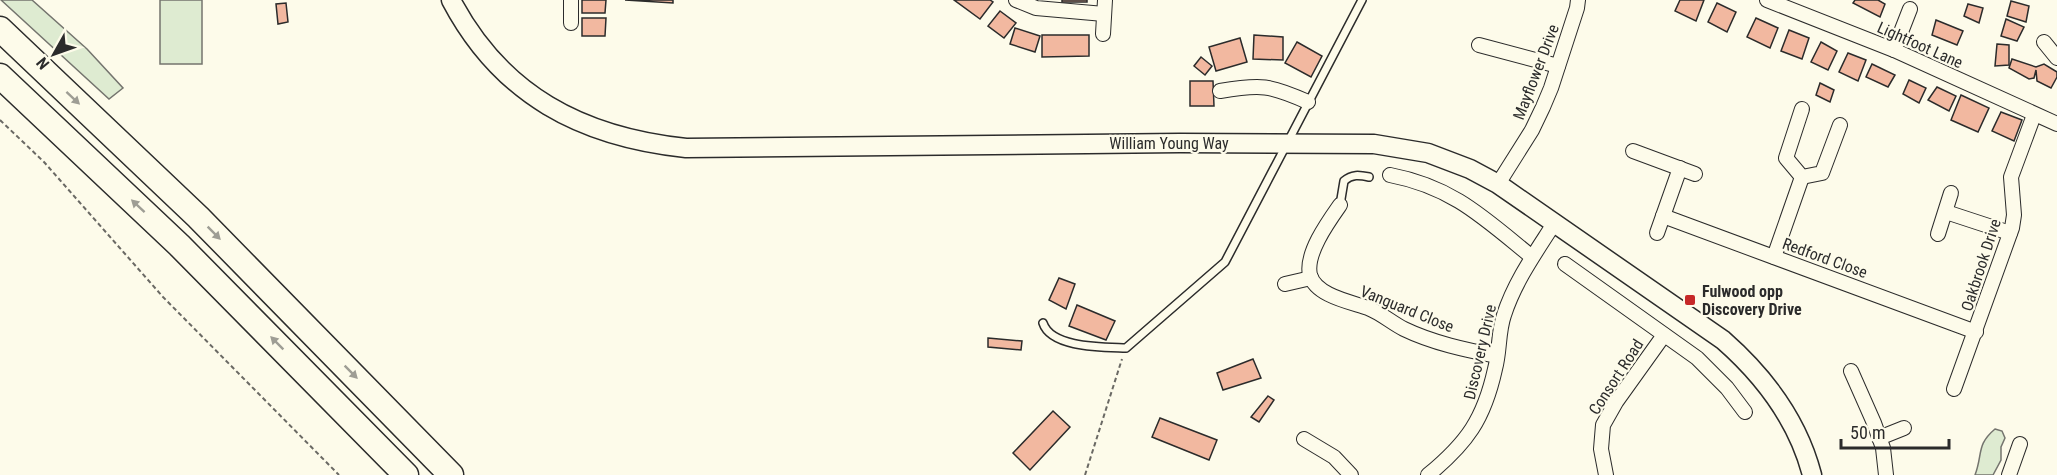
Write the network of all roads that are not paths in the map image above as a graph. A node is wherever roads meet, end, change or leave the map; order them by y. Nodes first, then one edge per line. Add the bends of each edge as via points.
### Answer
1 (451, 0) edge
2 (571, 0) edge
3 (1016, 0) edge
4 (1362, 0) edge
5 (1578, 0) edge
6 (1767, 0) edge
7 (1105, 7) edge
8 (1910, 9) dead end
9 (571, 23) dead end
10 (0, 29) edge
11 (1103, 34) dead end
12 (2044, 42) dead end
13 (1479, 45) dead end
14 (1894, 50) junction
15 (2057, 58) edge
16 (1558, 66) junction
17 (0, 76) edge
18 (1220, 91) dead end
19 (1308, 102) junction
20 (1802, 109) dead end
21 (2034, 115) junction
22 (2057, 124) edge
23 (1840, 125) dead end
24 (1286, 144) junction
25 (1633, 151) dead end
26 (1680, 168) junction
27 (1695, 174) dead end
28 (1390, 175) dead end
29 (1369, 177) dead end
30 (1802, 177) junction
31 (1498, 184) junction
32 (1951, 193) dead end
33 (1340, 205) joint
34 (1946, 212) junction
35 (1663, 216) junction
36 (1555, 222) junction
37 (1657, 233) dead end
38 (2010, 233) junction
39 (1938, 234) dead end
40 (1532, 257) junction
41 (1774, 257) junction
42 (1565, 264) dead end
43 (1311, 278) junction
44 (1285, 284) dead end
45 (1043, 322) dead end
46 (1976, 332) junction
47 (1664, 335) junction
48 (1497, 356) junction
49 (1851, 371) dead end
50 (1954, 389) dead end
51 (1745, 412) dead end
52 (1904, 428) dead end
53 (1879, 438) junction
54 (1304, 439) dead end
55 (2020, 444) dead end
56 (406, 475) edge
57 (451, 475) edge
58 (1351, 475) edge
59 (1428, 475) edge
60 (1606, 475) edge
61 (1812, 475) edge
62 (1886, 475) edge
63 (2009, 475) edge

1 - 24 main road, William Young Way via 486,54 534,98 601,129 663,146
2 - 9 street
3 - 7 street via 1036,8
4 - 19 lane
5 - 16 street, Mayflower Drive
6 - 14 street, Lightfoot Lane
7 - 11 street
8 - 14 street
10 -> 57 highway via 198,217
12 - 15 street
13 - 16 street
14 - 21 street, Lightfoot Lane
16 - 31 street, Mayflower Drive via 1532,130
56 -> 17 highway via 179,244
18 - 19 street via 1250,86 1280,89
19 - 24 lane
20 - 30 street via 1786,158
21 - 22 street, Lightfoot Lane
21 - 38 street, Oakbrook Drive via 2011,177 2014,215
23 - 30 street via 1822,173
24 - 31 main road, William Young Way via 1374,144 1420,150
24 - 45 lane via 1225,262 1125,348 1064,341 1050,335
25 - 26 street
26 - 27 street
26 - 35 street
28 - 40 street via 1414,179 1454,197
29 - 33 lane via 1357,175 1344,181
30 - 41 street
31 - 36 main road, William Young Way
32 - 34 street
33 - 43 street via 1308,262
34 - 38 street
34 - 39 street
35 - 37 street
35 - 41 street, Redford Close
36 - 40 street, Discovery Drive
36 - 61 main road, William Young Way via 1709,330 1742,358 1784,411
38 - 46 street, Oakbrook Drive
40 - 48 street, Discovery Drive via 1507,305
41 - 46 street, Redford Close
42 - 47 street, Consort Road
43 - 44 street
43 - 48 street, Vanguard Close via 1338,300 1369,308 1403,329 1464,350
46 - 50 street, Oakbrook Drive
47 - 51 street, Consort Road via 1715,375
47 - 60 street, Consort Road via 1603,425 1601,449
48 - 59 street, Discovery Drive via 1484,408 1470,433
49 - 53 street
52 - 53 street
53 - 62 street
54 - 58 street via 1334,457
55 - 63 street

